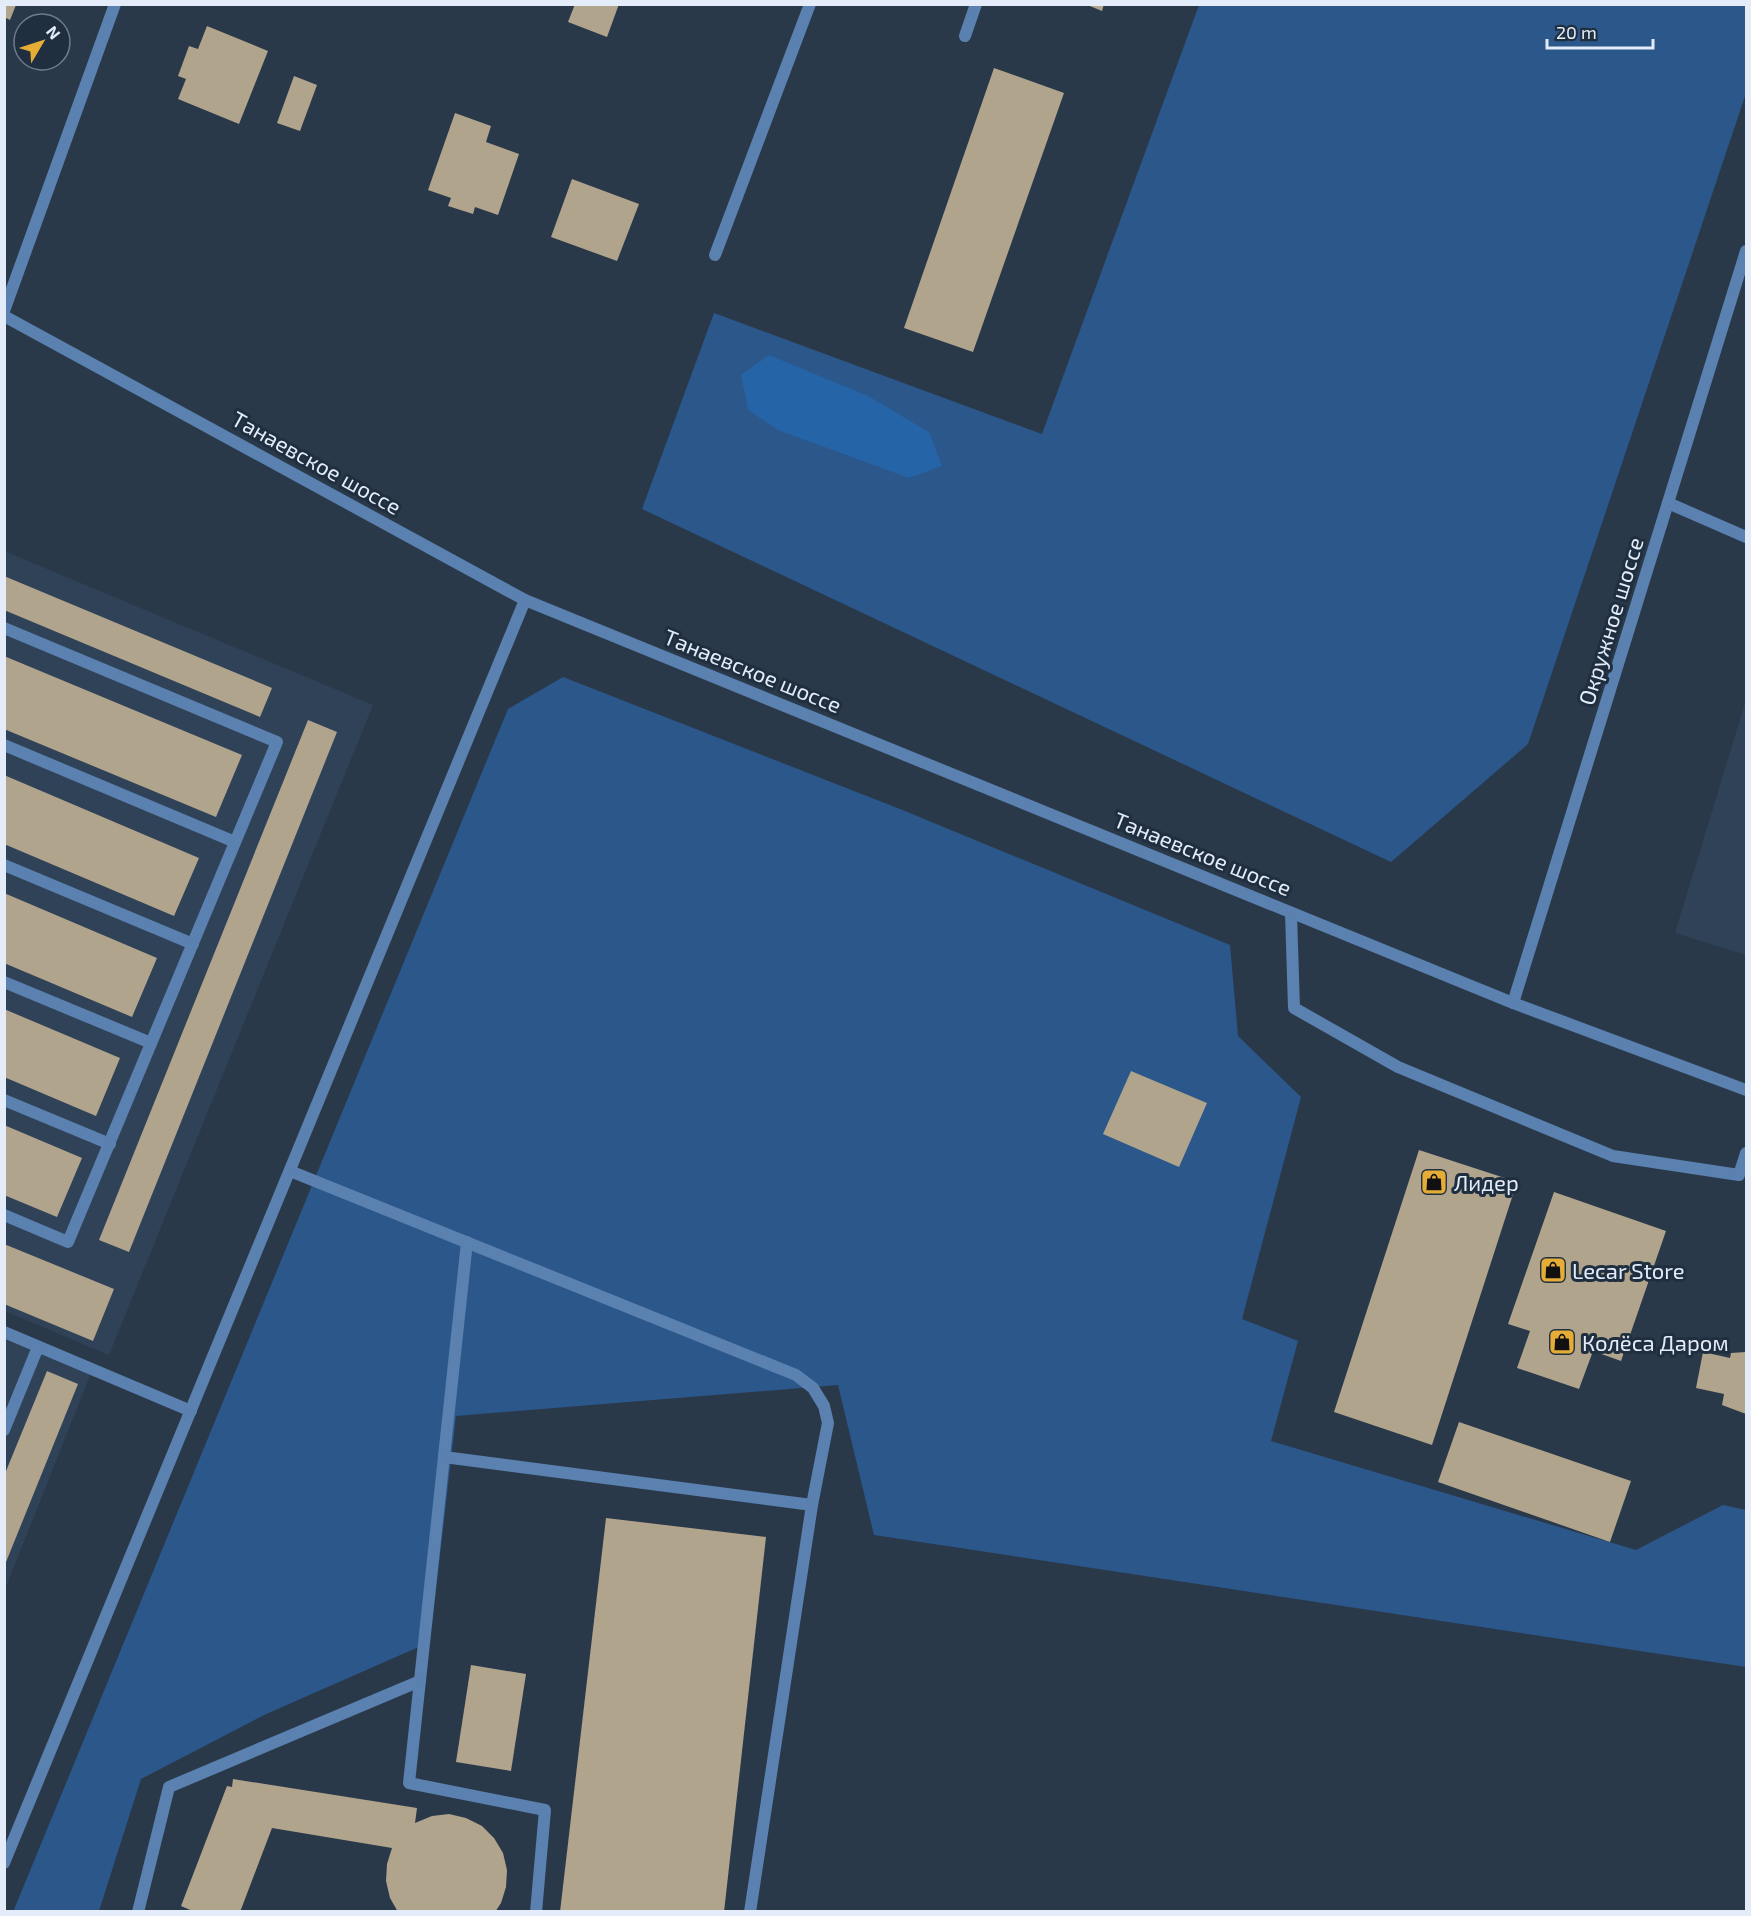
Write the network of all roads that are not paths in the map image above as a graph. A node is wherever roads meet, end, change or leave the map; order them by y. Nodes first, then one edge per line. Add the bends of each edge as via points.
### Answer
1 (114, 4) edge
2 (810, 4) edge
3 (976, 4) edge
4 (965, 36) dead end
5 (1746, 251) edge
6 (715, 255) dead end
7 (4, 311) edge
8 (4, 316) edge
9 (1668, 503) junction
10 (1746, 537) edge
11 (525, 600) junction
12 (4, 628) edge
13 (4, 745) edge
14 (236, 842) junction
15 (4, 865) edge
16 (1292, 913) junction
17 (193, 944) junction
18 (4, 982) edge
19 (1513, 1003) junction
20 (152, 1043) junction
21 (1746, 1090) edge
22 (4, 1100) edge
23 (110, 1144) junction
24 (1746, 1153) edge
25 (290, 1171) junction
26 (4, 1215) edge
27 (467, 1242) junction
28 (4, 1332) edge
29 (38, 1347) junction
30 (191, 1411) junction
31 (4, 1430) edge
32 (444, 1457) junction
33 (812, 1505) junction
34 (420, 1681) junction
35 (4, 1863) edge
36 (138, 1911) edge
37 (536, 1911) edge
38 (750, 1911) edge

1 - 7 street
2 - 6 street
3 - 4 street
5 - 9 street, Окружное шоссе
8 - 11 street, Танаевское шоссе
9 - 10 street
9 - 19 street, Окружное шоссе
11 - 16 street, Танаевское шоссе
11 - 25 street
12 - 14 street via 277,742
13 - 14 street
14 - 17 street
15 - 17 street
16 - 19 street, Танаевское шоссе
16 - 24 street via 1294,1008 1398,1067 1613,1156 1739,1175
17 - 20 street
18 - 20 street
19 - 21 street, Танаевское шоссе
20 - 23 street
22 - 23 street
23 - 26 street via 69,1242
25 - 27 street
25 - 30 street
27 - 32 street
27 - 33 street via 796,1375 813,1388 824,1406 828,1423
28 - 29 street
29 - 30 street
29 - 31 street
30 - 35 street
32 - 33 street
32 - 34 street
33 - 38 street
34 - 36 street via 169,1787
34 - 37 street via 409,1783 545,1810

